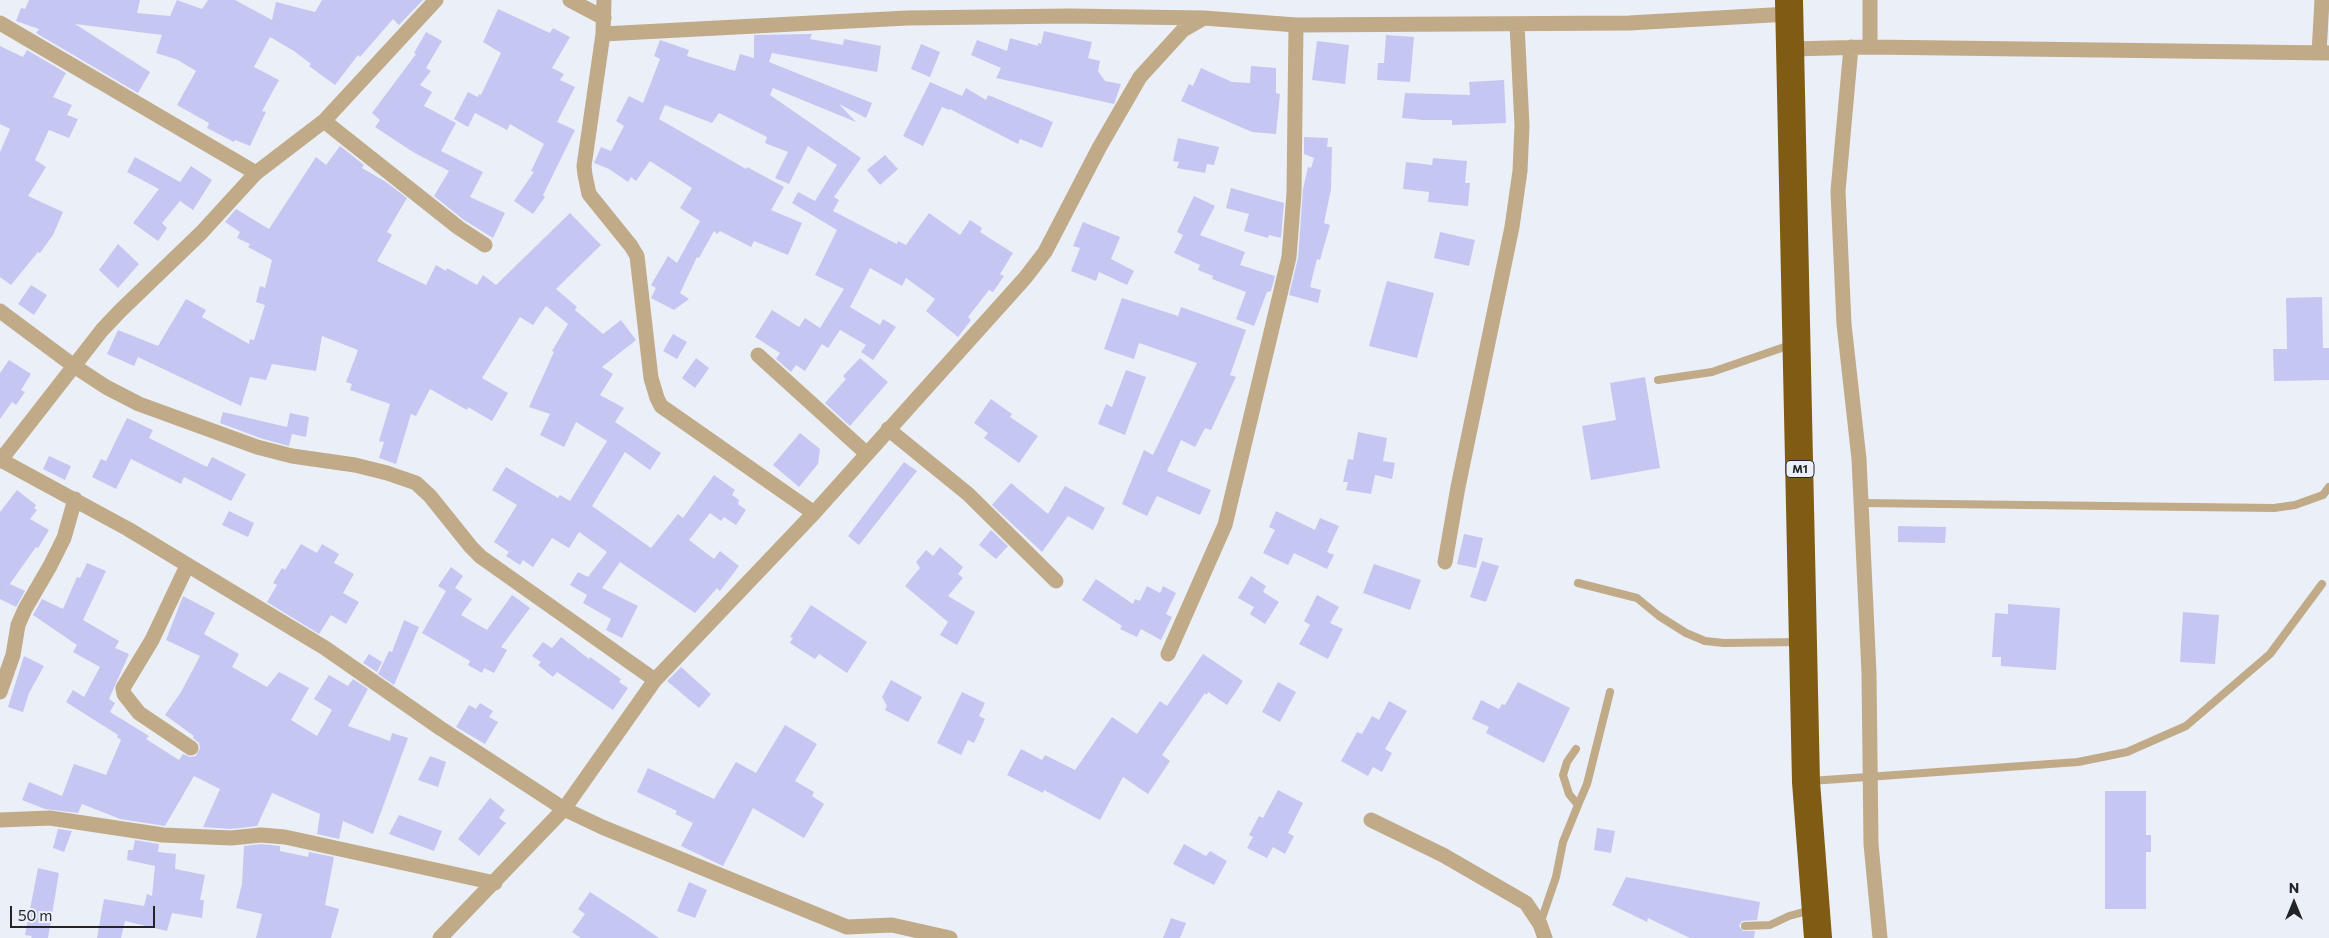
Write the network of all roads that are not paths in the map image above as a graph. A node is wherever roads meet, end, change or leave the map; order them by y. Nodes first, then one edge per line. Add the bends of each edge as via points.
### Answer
1 (436, 0) edge
2 (570, 0) edge
3 (604, 0) edge
4 (1870, 0) edge
5 (2322, 0) edge
6 (1789, 7) edge
7 (604, 18) junction
8 (1204, 18) junction
9 (0, 23) edge
10 (1517, 24) junction
11 (1296, 25) junction
12 (603, 34) junction
13 (1870, 46) junction
14 (1851, 47) junction
15 (1791, 49) junction
16 (2324, 53) edge
17 (324, 121) junction
18 (256, 173) junction
19 (485, 245) dead end
20 (0, 311) edge
21 (1797, 343) junction
22 (758, 356) dead end
23 (74, 366) junction
24 (1658, 380) dead end
25 (888, 429) junction
26 (866, 453) junction
27 (0, 460) edge
28 (2329, 487) edge
29 (75, 499) junction
30 (1861, 503) junction
31 (814, 513) junction
32 (1445, 562) dead end
33 (187, 566) junction
34 (1056, 581) dead end
35 (1578, 583) dead end
36 (2322, 584) dead end
37 (1803, 642) junction
38 (1168, 654) dead end
39 (655, 680) junction
40 (0, 692) edge
41 (1610, 692) dead end
42 (191, 748) dead end
43 (1576, 749) dead end
44 (1870, 776) junction
45 (1806, 782) junction
46 (1578, 805) junction
47 (564, 808) junction
48 (0, 820) edge
49 (1371, 820) dead end
50 (495, 883) junction
51 (1816, 909) junction
52 (1745, 926) dead end
53 (1543, 931) edge
54 (440, 938) edge
55 (950, 938) edge
56 (1818, 938) edge
57 (1880, 938) edge

1 - 17 street
2 - 7 street
3 - 7 street
4 - 13 street
5 - 16 street
6 - 10 street via 1629,23
6 - 15 highway, M1
7 - 12 street
8 - 11 street
8 - 12 street via 907,18
8 - 25 street via 1183,30 1140,77 1045,252
9 - 18 street
10 - 11 street
10 - 32 street via 1522,126 1520,171 1512,227
11 - 38 street via 1294,193 1289,257 1225,525
12 - 31 street via 585,175 589,194 637,256 652,378 660,406
13 - 14 street
13 - 16 street
14 - 15 street
14 - 30 street via 1838,190 1844,324
15 - 21 highway, M1
17 - 18 street
17 - 19 street
18 - 23 street via 201,233 114,318
20 - 23 street
21 - 24 lane via 1712,372
21 - 37 highway, M1
22 - 26 street
23 - 27 street
23 - 39 street via 139,404 258,447 379,471 416,483 481,557
25 - 26 street
25 - 34 street via 968,494
26 - 31 street
27 - 29 street
28 - 30 lane via 2323,495 2274,508
29 - 33 street
29 - 40 street via 64,538 24,609
30 - 44 street via 1870,674
31 - 39 street
33 - 42 street via 152,640 123,688 139,713
33 - 47 street via 325,648 440,728
35 - 37 lane via 1637,598 1659,616 1705,641
36 - 44 lane via 2270,654 2186,726 2127,752 2078,762
37 - 45 highway, M1
39 - 47 street
41 - 46 lane via 1587,784
43 - 46 lane via 1563,775 1569,794
44 - 45 lane
44 - 57 street via 1871,844
45 - 51 highway, M1
46 - 53 lane via 1563,842
47 - 50 street
47 - 55 street via 611,831 847,927 892,925
48 - 50 street via 50,818 163,835 285,836
49 - 53 street via 1526,903
50 - 54 street
51 - 52 lane via 1770,925
51 - 56 highway, M1

